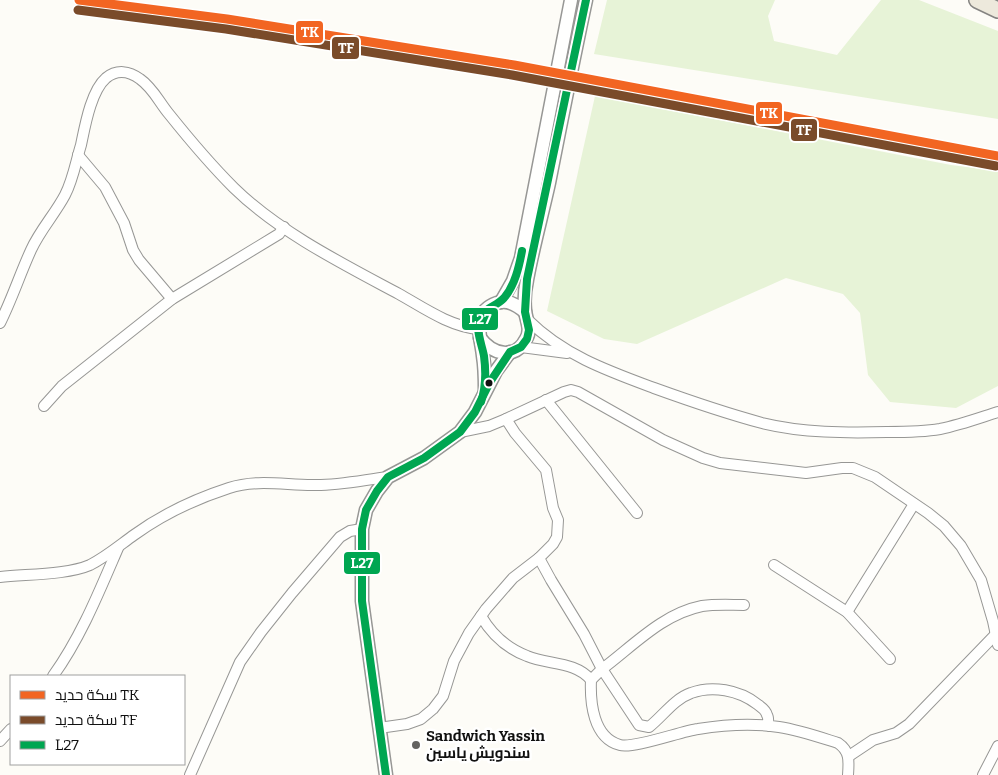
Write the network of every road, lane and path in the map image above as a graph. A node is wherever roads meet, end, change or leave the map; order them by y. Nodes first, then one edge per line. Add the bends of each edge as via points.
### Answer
1 (571, 0) edge
2 (584, 0) edge
3 (977, 0) edge
4 (998, 10) edge
5 (78, 155) junction
6 (542, 184) junction
7 (284, 227) junction
8 (172, 299) junction
9 (500, 302) junction
10 (526, 316) junction
11 (0, 323) edge
12 (479, 333) junction
13 (515, 349) junction
14 (573, 354) junction
15 (485, 392) junction
16 (546, 400) junction
17 (44, 406) dead end
18 (998, 412) edge
19 (506, 419) junction
20 (460, 432) junction
21 (388, 477) junction
22 (914, 504) junction
23 (637, 513) dead end
24 (362, 529) junction
25 (118, 547) junction
26 (539, 558) junction
27 (774, 564) dead end
28 (0, 577) edge
29 (744, 605) dead end
30 (847, 612) junction
31 (481, 616) junction
32 (996, 634) junction
33 (998, 645) edge
34 (890, 659) dead end
35 (602, 669) junction
36 (54, 675) edge
37 (591, 680) junction
38 (642, 726) junction
39 (768, 726) junction
40 (378, 728) junction
41 (10, 729) edge
42 (0, 741) edge
43 (633, 744) junction
44 (996, 753) edge
45 (849, 756) junction
46 (190, 775) edge
47 (386, 775) edge
48 (848, 775) edge
49 (983, 775) edge

1 - 6 street
2 - 6 street
3 - 4 main road
5 - 7 street via 98,89 116,72 128,72 153,91 167,113 234,188
5 - 8 street via 105,187 139,260
5 - 11 street via 66,194 32,249
6 - 9 street via 518,270
6 - 10 street via 527,279
7 - 8 street via 279,234
7 - 12 street via 431,312
8 - 17 street via 62,386
9 - 10 street via 510,303
9 - 12 street via 484,311
10 - 13 street via 527,339
10 - 14 street via 549,339
12 - 13 street via 486,346 494,351 503,353
12 - 15 street
13 - 14 street
13 - 15 street
14 - 18 street via 609,371 715,409 764,423 808,430 850,433 938,429
15 - 20 street
16 - 19 street
16 - 22 street via 571,390 578,392 663,440 720,463 806,473 842,468 862,471
16 - 23 street
19 - 20 street
19 - 26 street via 546,470 558,520 557,537
20 - 21 street via 424,458
21 - 24 street via 370,503
21 - 25 street via 328,485 264,482 231,488 172,511
22 - 30 street
22 - 32 street via 944,526 972,563 984,589
24 - 40 street via 362,601
24 - 46 street via 340,537 240,662
25 - 28 street via 82,568
25 - 36 street via 80,634
26 - 31 street via 513,578
26 - 35 street
27 - 30 street
29 - 35 street via 701,606 676,614
30 - 34 street
31 - 37 street via 501,642 527,657 574,667 586,673
31 - 40 street via 454,661 443,696 433,710 407,724
32 - 33 street
32 - 45 street via 910,724 896,733 873,740
35 - 37 street
35 - 38 street
37 - 43 street via 592,710 596,722 612,742 621,746
38 - 39 street via 649,727 689,693 705,689 725,690 754,702 768,716
38 - 43 street
39 - 43 street via 698,729
39 - 45 street via 838,742
40 - 47 street
41 - 42 street
44 - 49 street
45 - 48 street

